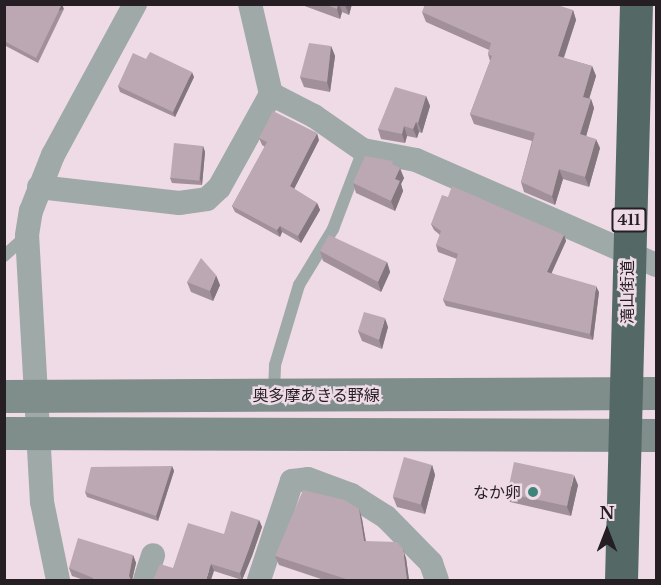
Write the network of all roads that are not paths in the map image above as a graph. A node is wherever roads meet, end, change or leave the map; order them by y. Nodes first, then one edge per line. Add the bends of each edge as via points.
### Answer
1 (135, 4) edge
2 (250, 4) edge
3 (636, 4) edge
4 (271, 94) junction
5 (363, 150) junction
6 (39, 187) junction
7 (27, 235) junction
8 (628, 251) junction
9 (4, 256) edge
10 (657, 265) edge
11 (642, 393) edge
12 (274, 395) junction
13 (19, 396) edge
14 (4, 433) edge
15 (38, 433) junction
16 (641, 435) edge
17 (153, 555) dead end
18 (58, 580) edge
19 (145, 580) edge
20 (259, 580) edge
21 (437, 580) edge
22 (621, 580) edge

1 - 6 street via 92,79
2 - 4 street
3 - 8 highway, 滝山街道 / 411
4 - 5 street via 314,116
4 - 6 street via 219,188 207,199 179,203
5 - 8 street via 416,160
5 - 12 lane via 333,229 299,285 275,365
6 - 7 street
7 - 9 lane
7 - 13 street
8 - 10 street
8 - 11 highway, 滝山街道 / 411
11 - 12 main road, 奥多摩あきる野線
11 - 16 highway, 滝山街道 / 411
12 - 13 main road, 奥多摩あきる野線
13 - 15 street
14 - 15 main road
15 - 16 main road
15 - 18 street via 42,502
16 - 22 highway, 滝山街道 / 411
17 - 19 street
20 - 21 street via 292,481 309,479 351,495 386,517 431,563

